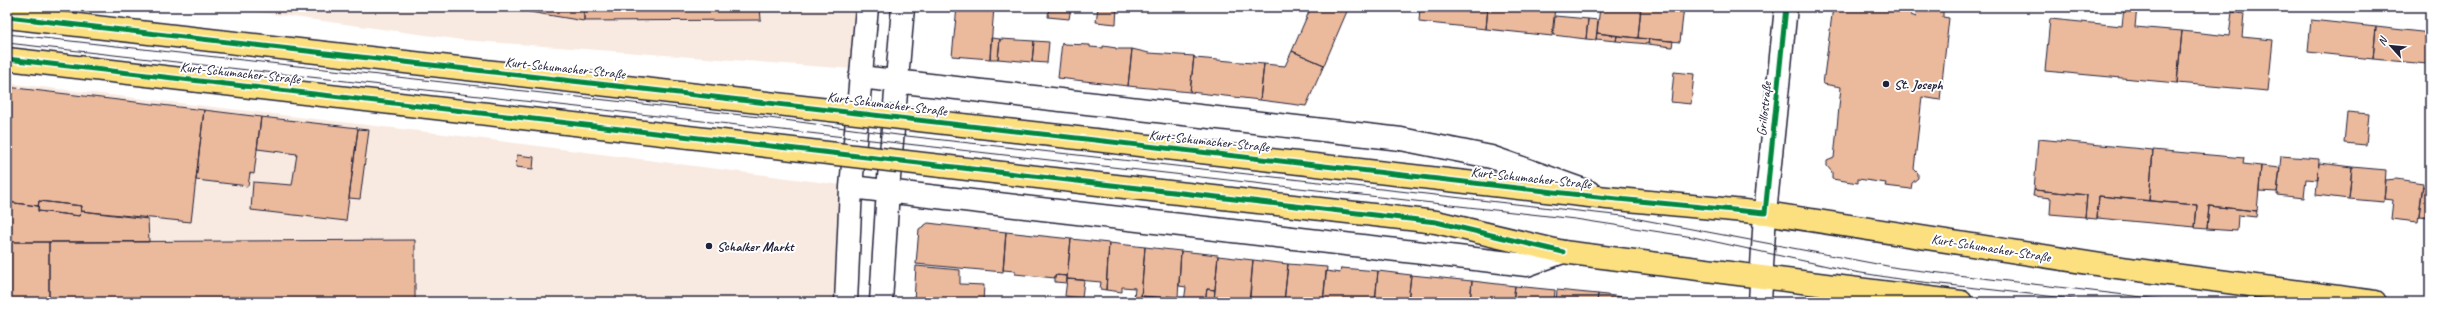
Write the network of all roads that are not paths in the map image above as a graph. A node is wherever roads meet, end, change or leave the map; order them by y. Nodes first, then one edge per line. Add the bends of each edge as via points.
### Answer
1 (867, 7) edge
2 (903, 7) edge
3 (1786, 7) edge
4 (7, 17) edge
5 (7, 59) edge
6 (860, 76) junction
7 (897, 81) junction
8 (852, 187) junction
9 (888, 190) junction
10 (1607, 198) junction
11 (1765, 213) junction
12 (1564, 252) junction
13 (1762, 276) junction
14 (846, 302) edge
15 (881, 302) edge
16 (1760, 302) edge
17 (1961, 302) edge
18 (2375, 302) edge

1 - 6 street
2 - 7 street
3 - 11 street, Grillostraße
4 - 10 main road, Kurt-Schumacher-Straße, bridge
5 - 12 main road, Kurt-Schumacher-Straße, bridge via 1436,222
6 - 7 street, Kurt-Schumacher-Straße
6 - 8 street
7 - 9 street
7 - 10 street, Kurt-Schumacher-Straße via 1401,139 1491,157
8 - 9 street
8 - 14 street
9 - 12 street, Kurt-Schumacher-Straße via 1527,265
9 - 15 street
10 - 11 main road, Kurt-Schumacher-Straße
11 - 13 street, Grillostraße
11 - 18 main road, Kurt-Schumacher-Straße via 2108,266
12 - 13 main road, Kurt-Schumacher-Straße
13 - 16 street, Grillostraße
13 - 17 main road, Kurt-Schumacher-Straße

